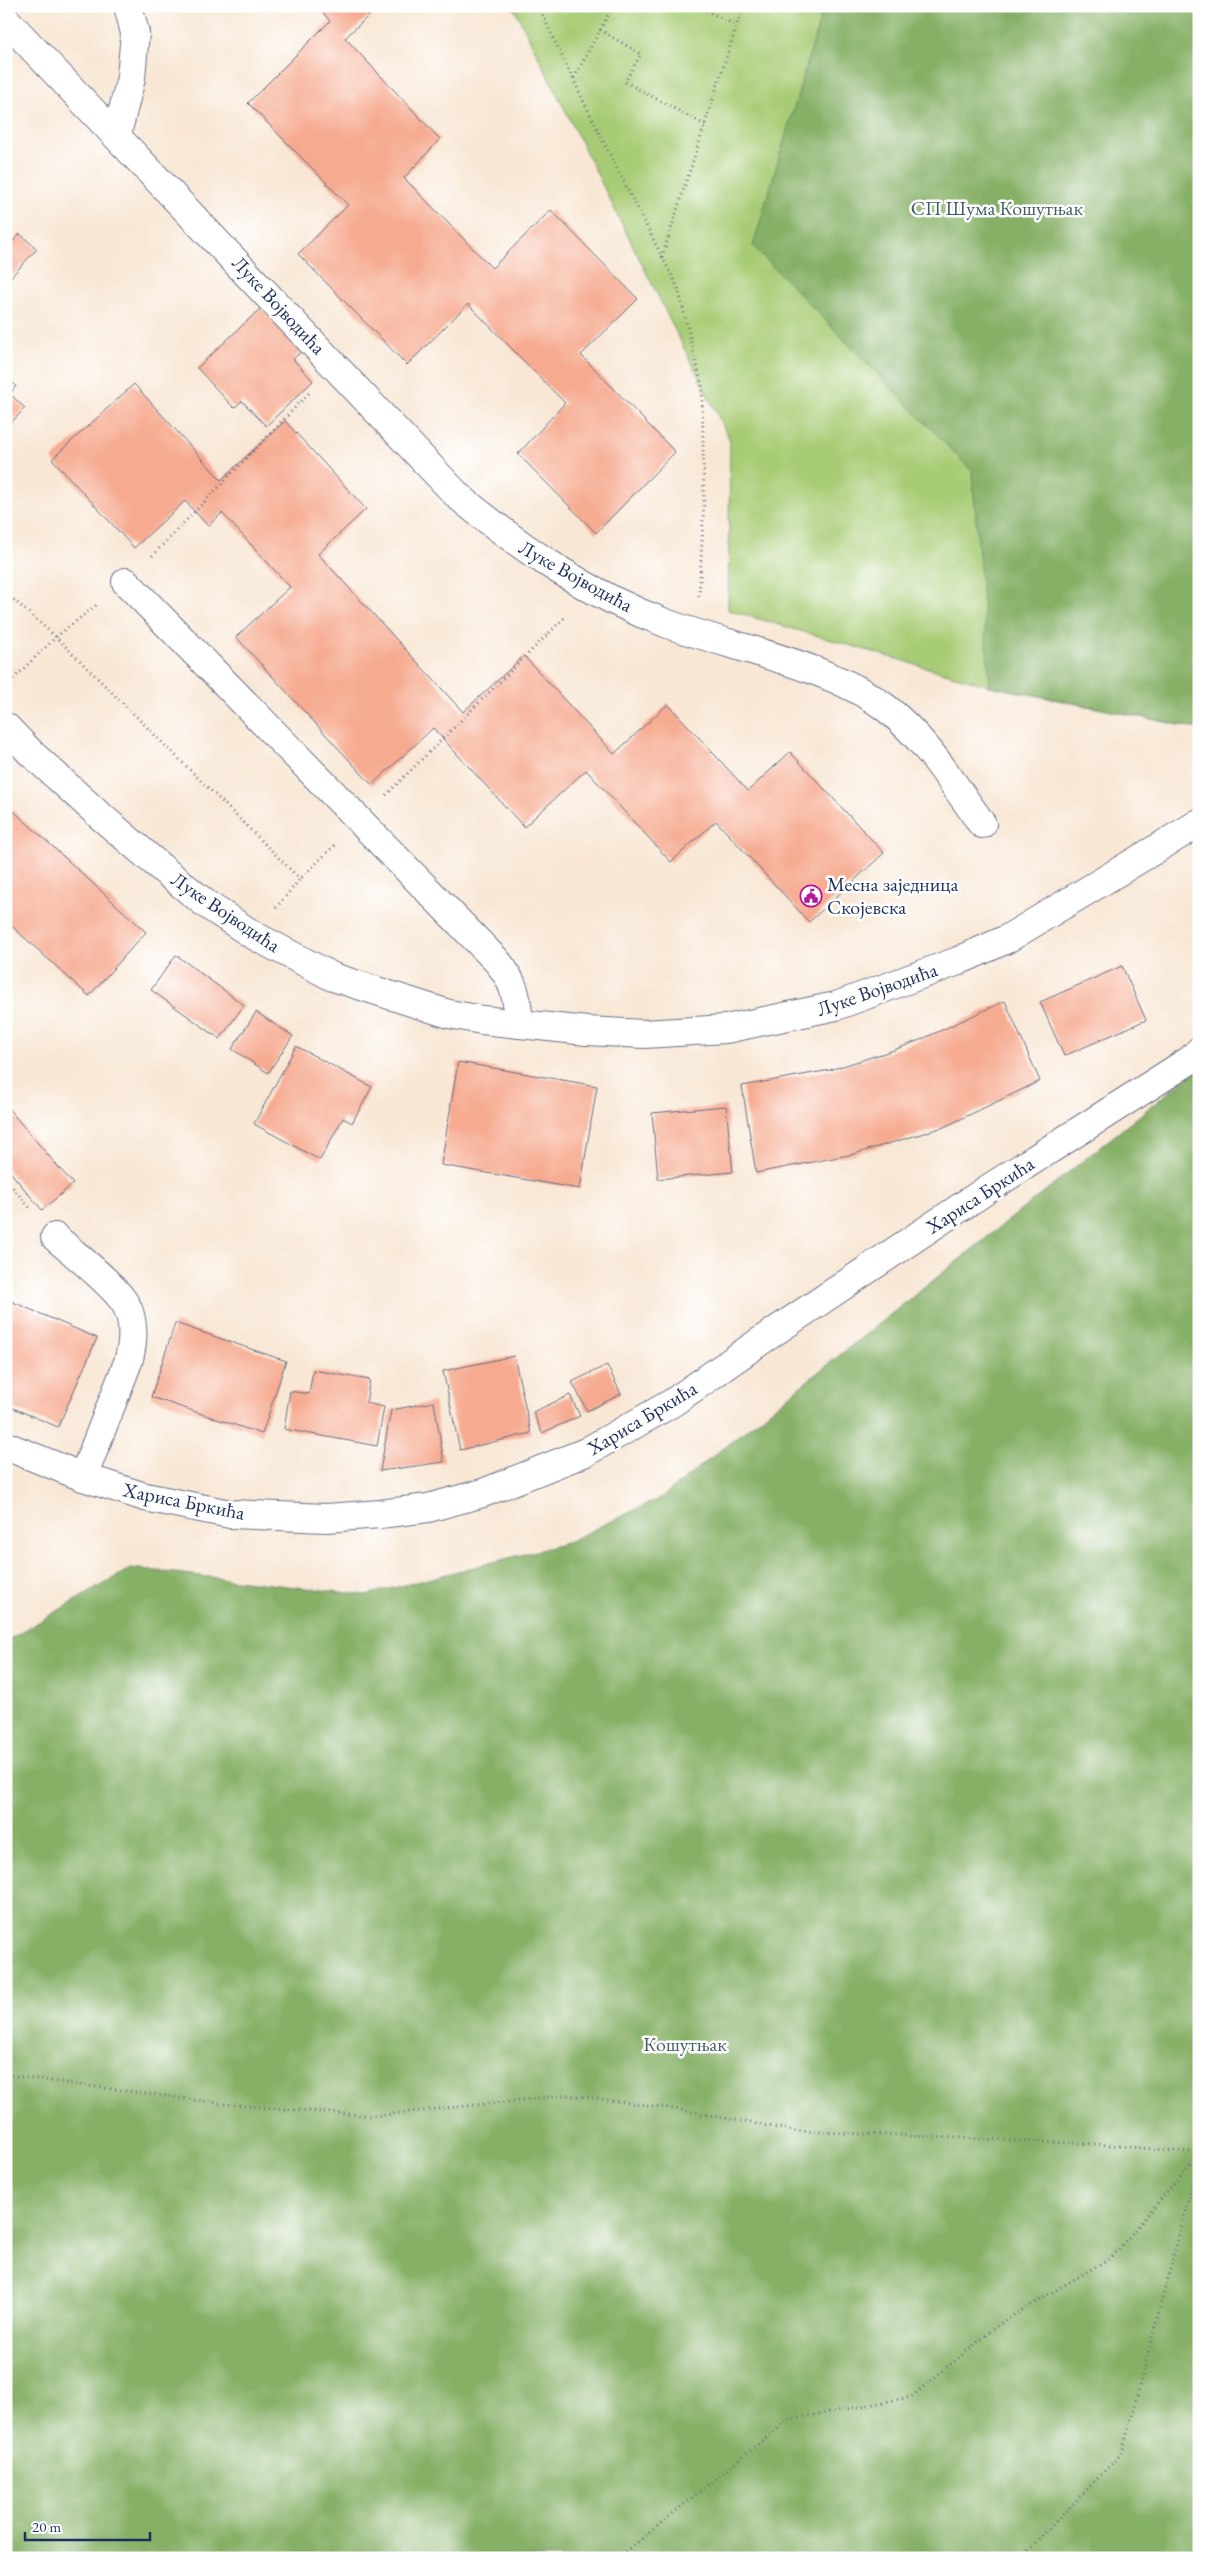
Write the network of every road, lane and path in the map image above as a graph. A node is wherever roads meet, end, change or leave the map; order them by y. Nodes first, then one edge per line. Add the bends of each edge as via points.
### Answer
1 (128, 6) edge
2 (538, 6) edge
3 (613, 6) edge
4 (697, 6) edge
5 (743, 6) edge
6 (6, 20) edge
7 (737, 26) junction
8 (600, 30) junction
9 (574, 78) junction
10 (705, 125) junction
11 (117, 134) junction
12 (662, 257) junction
13 (336, 366) junction
14 (126, 582) junction
15 (593, 589) junction
16 (6, 593) edge
17 (697, 632) junction
18 (56, 637) junction
19 (6, 686) edge
20 (6, 727) edge
21 (360, 821) junction
22 (1199, 823) edge
23 (982, 824) dead end
24 (300, 879) junction
25 (253, 935) junction
26 (519, 1024) junction
27 (1199, 1051) edge
28 (55, 1236) dead end
29 (6, 1446) edge
30 (83, 1477) junction
31 (6, 2075) edge
32 (1199, 2155) edge
33 (618, 2558) edge
34 (1021, 2558) edge

1 - 11 street via 135,33 130,78
2 - 9 path
3 - 8 path
4 - 7 path
5 - 7 path
6 - 11 street, Луке Војводића
7 - 10 path
8 - 9 path
8 - 10 path via 640,54 625,82
9 - 12 path
10 - 12 path
11 - 13 street, Луке Војводића
12 - 17 path via 678,288 702,386 704,502
13 - 14 path
13 - 15 street, Луке Војводића via 458,496 553,568
14 - 18 path
14 - 21 street
15 - 17 street, Луке Војводића via 667,624
15 - 21 path
16 - 18 path
17 - 23 street, Луке Војводића via 847,685 886,708 923,743
18 - 19 path
18 - 24 path
20 - 25 street, Луке Војводића via 98,814 165,871 206,904
21 - 24 path
21 - 26 street via 509,976 517,993
22 - 26 street, Луке Војводића via 1007,938 958,961 836,1006 726,1029 644,1034
24 - 25 path
25 - 26 street, Луке Војводића via 333,977 449,1014
27 - 30 street, Хариса Бркића via 672,1403 586,1452 533,1475 428,1508 327,1518 230,1514 145,1497
28 - 30 street via 115,1292 128,1308 133,1325 133,1345 128,1362
29 - 30 street, Хариса Бркића
31 - 32 path via 233,2105 372,2116 570,2095 670,2108 795,2131 1097,2144
32 - 33 path via 1112,2257 1002,2322 911,2396 788,2420
32 - 34 path via 1122,2453

